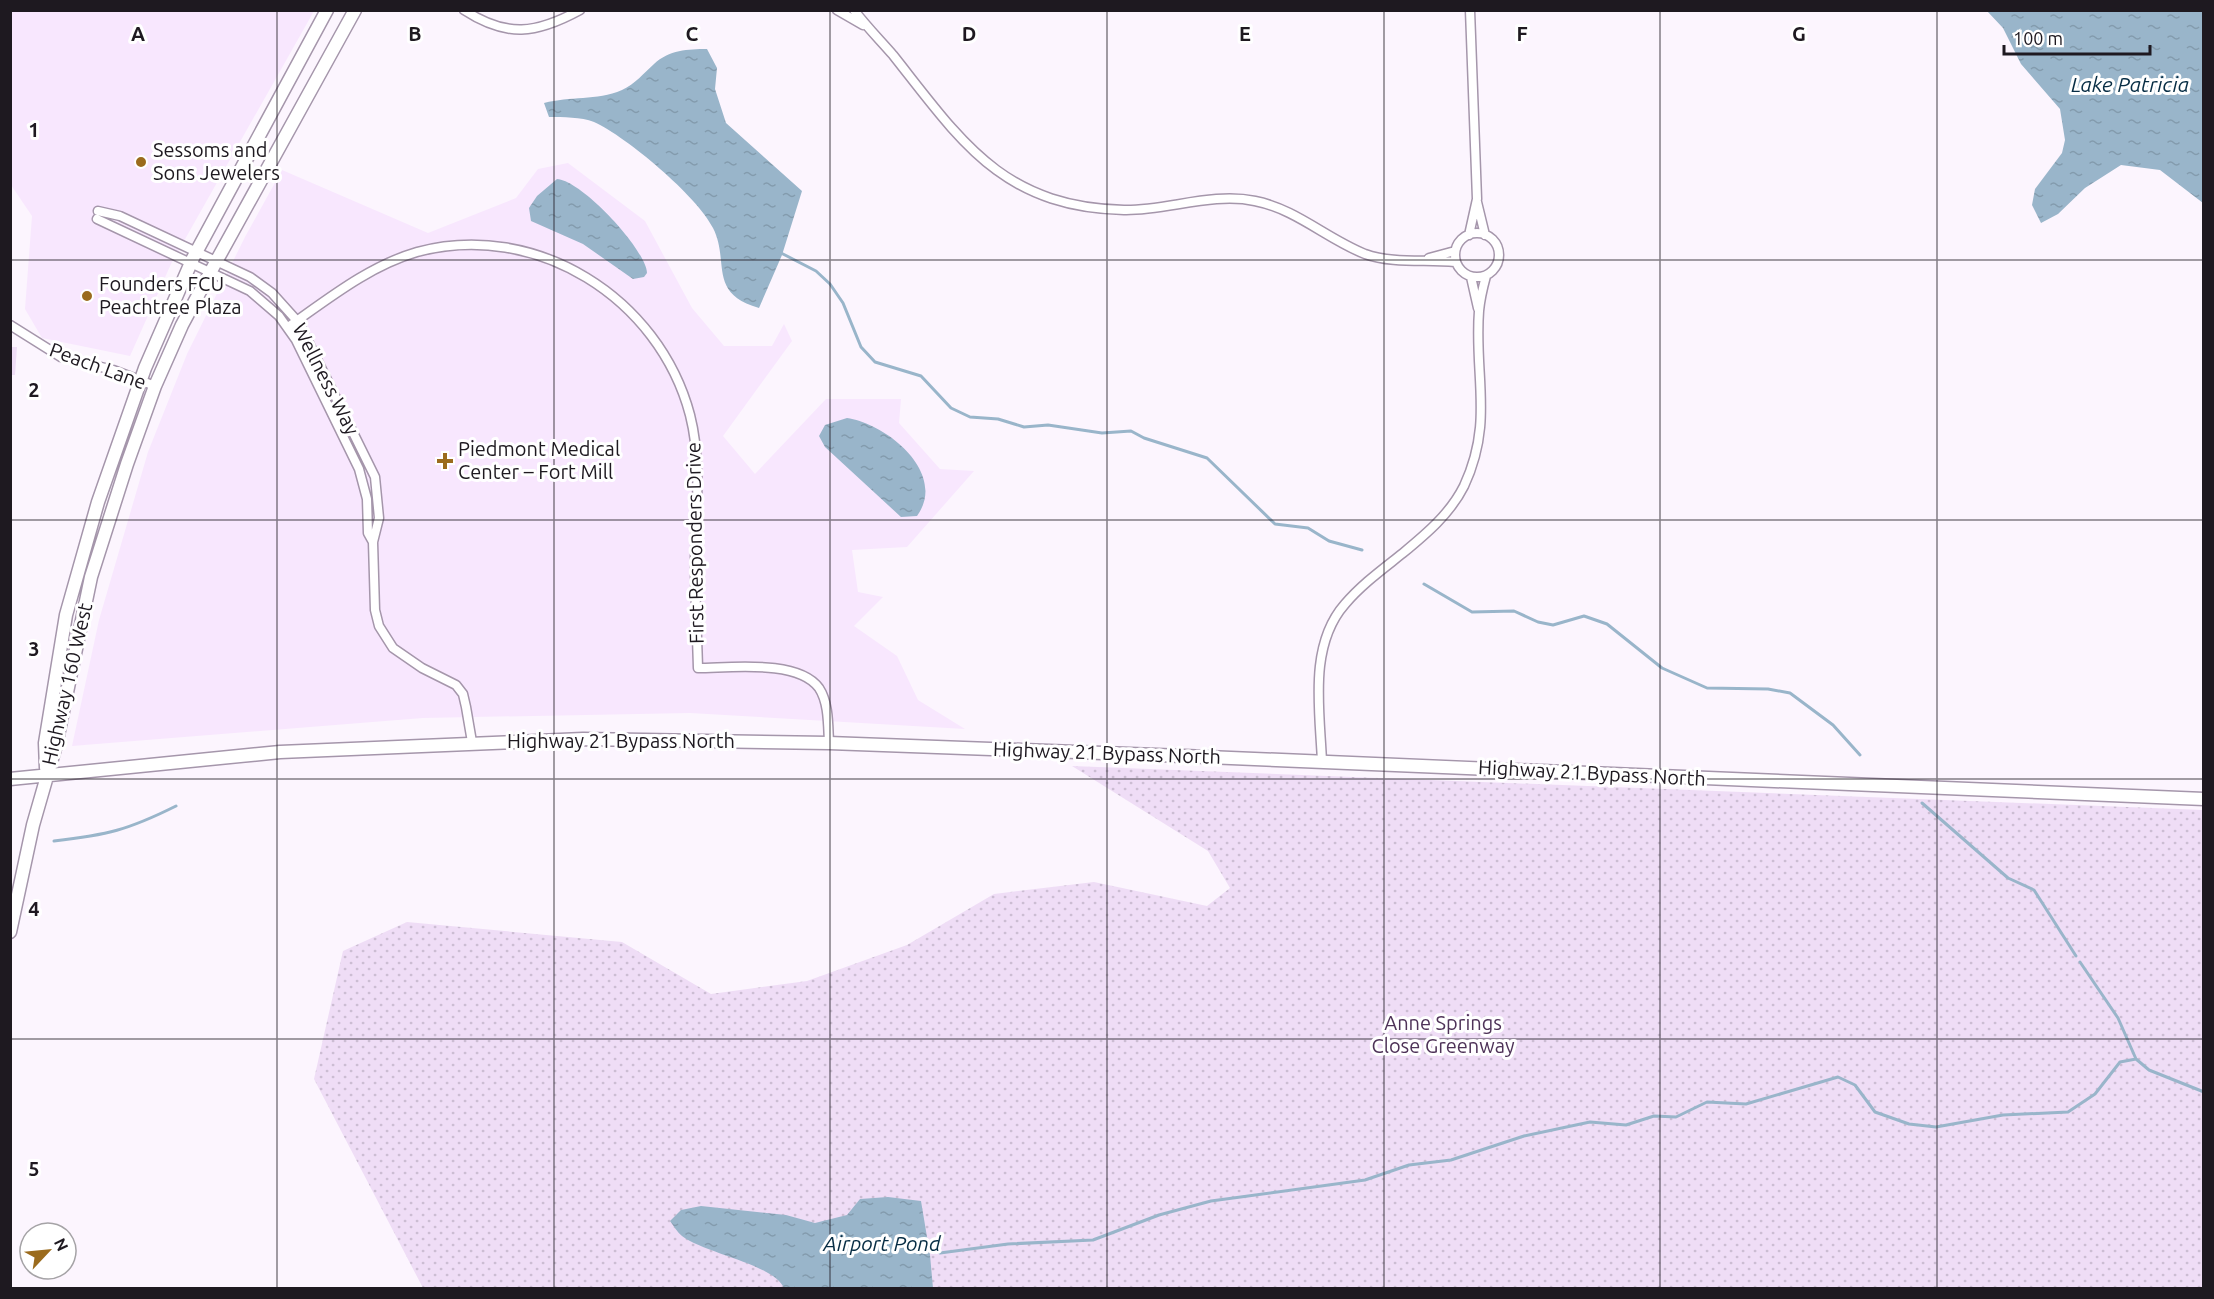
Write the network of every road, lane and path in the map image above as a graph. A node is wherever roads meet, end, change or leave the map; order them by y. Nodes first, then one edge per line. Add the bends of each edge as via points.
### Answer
1 (327, 10) edge
2 (355, 10) edge
3 (464, 10) edge
4 (580, 10) edge
5 (837, 10) edge
6 (854, 10) edge
7 (1470, 10) edge
8 (865, 26) junction
9 (1477, 199) junction
10 (1469, 235) junction
11 (1485, 235) junction
12 (196, 251) junction
13 (1455, 251) junction
14 (213, 258) junction
15 (1423, 259) junction
16 (1455, 262) junction
17 (201, 268) junction
18 (1486, 276) junction
19 (1471, 277) junction
20 (1479, 311) junction
21 (298, 320) junction
22 (10, 325) edge
23 (288, 327) junction
24 (141, 381) junction
25 (155, 386) junction
26 (360, 445) junction
27 (351, 450) junction
28 (373, 542) junction
29 (472, 742) junction
30 (829, 743) junction
31 (1322, 762) junction
32 (46, 776) junction
33 (10, 779) edge
34 (2204, 799) edge
35 (10, 932) edge

1 - 12 main road, Highway 160 West
2 - 14 main road, Highway 160 West
3 - 4 street via 496,26 519,29 542,28
5 - 8 street
6 - 8 street
7 - 9 street
8 - 15 street via 952,131 999,173 1041,195 1080,207 1128,210 1254,200 1291,213 1367,254 1393,260
9 - 10 street
9 - 11 street
10 - 11 street
10 - 13 street via 1459,241
11 - 18 street via 1496,244 1498,258
12 - 14 street, Wellness Way
12 - 17 main road, Highway 160 West
12 - 17 street, Wellness Way via 120,216 98,215
13 - 15 street
13 - 16 street
14 - 17 main road, Highway 160 West
14 - 21 street, Wellness Way via 264,286
15 - 16 street
16 - 19 street
17 - 23 street, Wellness Way via 263,299
17 - 24 main road, Highway 160 West
17 - 25 main road, Highway 160 West via 182,325
18 - 19 street
18 - 20 street
19 - 20 street
20 - 31 street via 1482,421 1471,469 1446,513 1343,605 1329,629 1319,675
21 - 23 street, First Responders Drive
21 - 26 street, Wellness Way
21 - 30 street, First Responders Drive via 368,273 415,253 444,246 488,246 534,254 578,271 606,289 634,313 663,352 680,385 690,417 697,483 698,668 797,672 819,688 827,714
22 - 24 street, Peach Lane via 61,357
23 - 27 street, Wellness Way
24 - 25 street, Peach Lane
24 - 32 main road, Highway 160 West via 98,502 66,615 45,743
25 - 32 main road, Highway 160 West via 91,577
26 - 27 street
26 - 28 street, Wellness Way via 376,483 379,518
27 - 28 street, Wellness Way via 363,478 368,534
28 - 29 street, Wellness Way via 375,610 384,636 403,655 456,685 466,706
29 - 30 main road, Highway 21 Bypass North via 583,739
29 - 32 main road, Highway 21 Bypass North via 280,752
30 - 31 main road, Highway 21 Bypass North
31 - 34 main road, Highway 21 Bypass North
32 - 33 main road, Highway 21 Bypass North
32 - 35 main road

